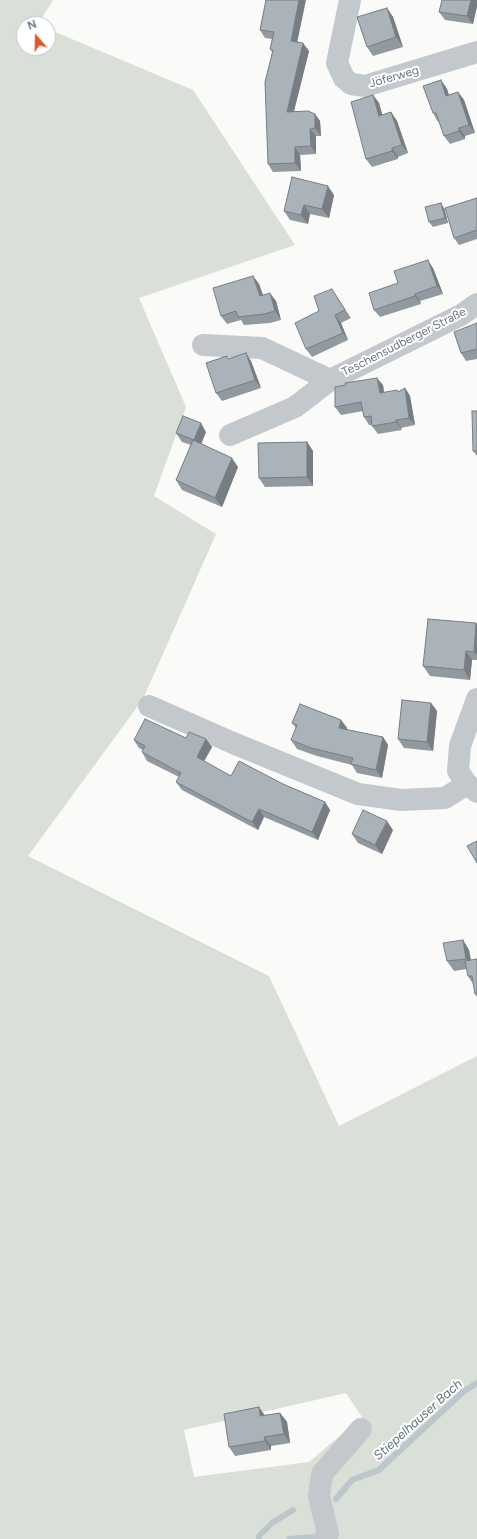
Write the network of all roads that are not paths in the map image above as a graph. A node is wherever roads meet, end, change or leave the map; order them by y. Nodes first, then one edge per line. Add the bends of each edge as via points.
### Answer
1 (348, 2) edge
2 (477, 52) edge
3 (477, 304) edge
4 (203, 345) dead end
5 (330, 380) junction
6 (230, 435) dead end
7 (477, 699) edge
8 (149, 706) dead end
9 (472, 788) edge
10 (361, 1429) dead end
11 (324, 1539) edge

1 - 2 street, Jöferweg via 337,63 344,78 351,84 366,86
3 - 5 street, Teschensudberger Straße via 461,315
4 - 5 street, Teschensudberger Straße via 262,348
5 - 6 street, Teschensudberger Straße via 295,407
7 - 9 street via 460,746 458,771
8 - 9 street via 358,794 401,800 445,798
10 - 11 street via 322,1474 319,1496 328,1534

